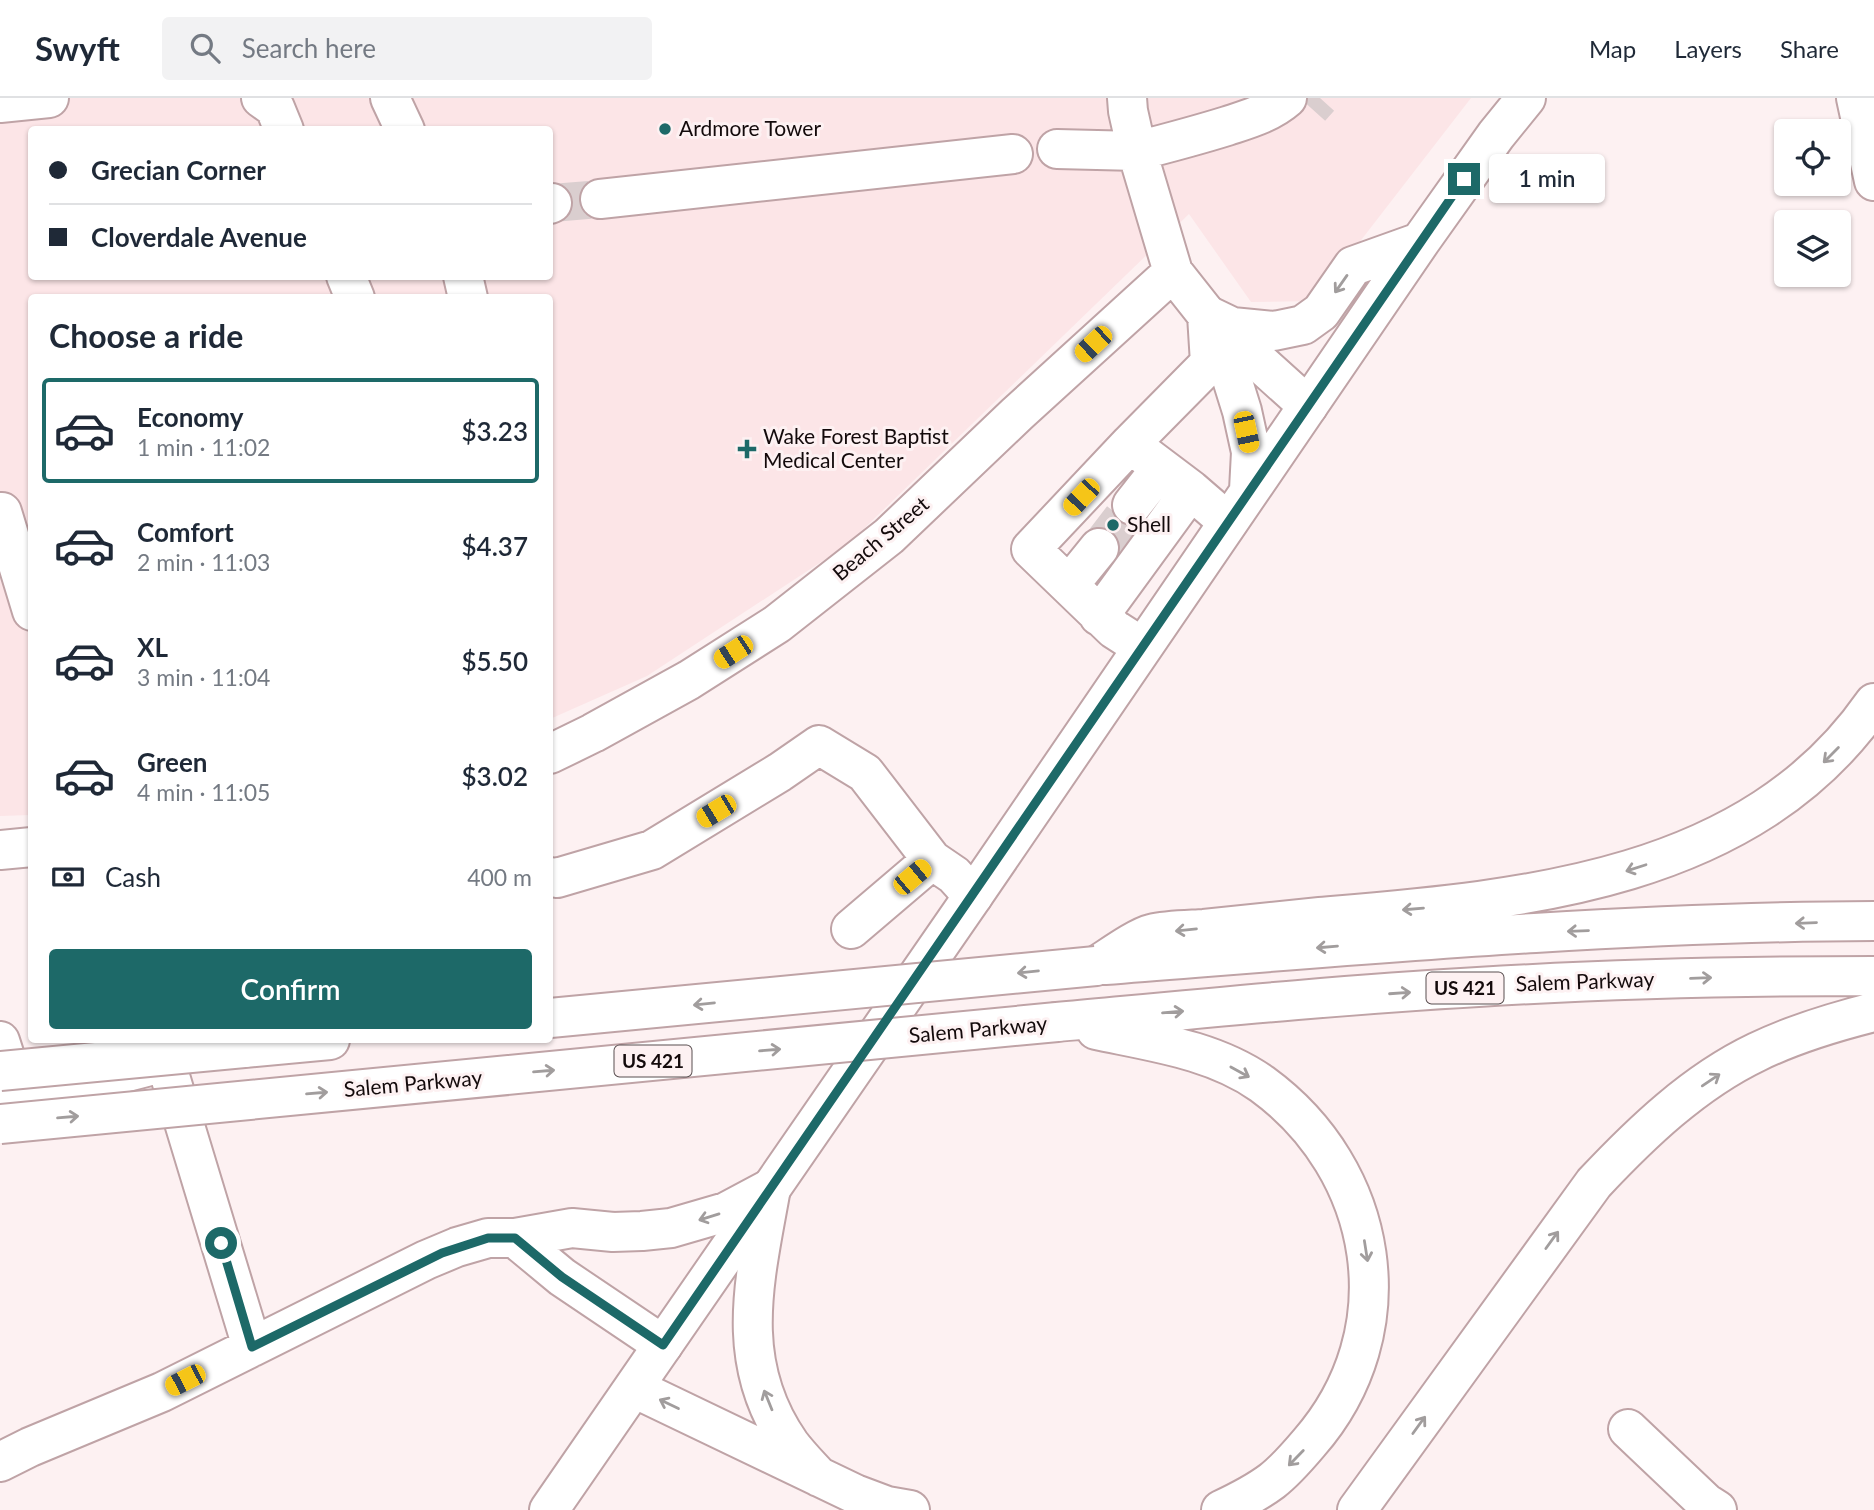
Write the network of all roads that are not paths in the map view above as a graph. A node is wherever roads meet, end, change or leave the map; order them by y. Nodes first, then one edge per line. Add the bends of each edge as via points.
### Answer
1 (49, 98) edge
2 (261, 98) edge
3 (390, 98) edge
4 (1127, 98) edge
5 (1251, 98) edge
6 (1526, 98) edge
7 (1856, 98) edge
8 (0, 103) edge
9 (1299, 103) tunnel mouth
10 (282, 126) edge
11 (403, 126) edge
12 (1206, 133) junction
13 (1057, 149) dead end
14 (1137, 151) junction
15 (1013, 154) dead end
16 (1874, 181) edge
17 (600, 199) tunnel mouth
18 (1420, 242) junction
19 (1173, 272) junction
20 (1207, 316) junction
21 (1308, 406) junction
22 (1130, 444) junction
23 (1176, 479) junction
24 (1249, 490) junction
25 (1132, 505) tunnel mouth
26 (0, 512) edge
27 (1228, 522) junction
28 (1099, 548) tunnel mouth
29 (1069, 585) junction
30 (28, 598) edge
31 (1099, 616) junction
32 (1142, 647) junction
33 (1874, 702) edge
34 (553, 753) edge
35 (28, 847) edge
36 (0, 850) edge
37 (932, 860) junction
38 (553, 878) edge
39 (973, 896) junction
40 (1874, 921) edge
41 (851, 929) dead end
42 (1096, 966) junction
43 (1874, 976) edge
44 (1874, 1012) edge
45 (553, 1018) edge
46 (1056, 1022) junction
47 (112, 1043) edge
48 (311, 1043) edge
49 (163, 1051) edge
50 (10, 1090) edge
51 (771, 1188) junction
52 (515, 1238) junction
53 (663, 1345) junction
54 (252, 1347) junction
55 (634, 1388) junction
56 (1629, 1429) dead end
57 (0, 1462) edge
58 (819, 1477) junction
59 (549, 1510) edge
60 (910, 1510) edge
61 (1221, 1510) edge
62 (1357, 1510) edge
63 (1717, 1510) edge

1 - 8 main road
2 - 10 main road via 275,108
3 - 11 main road
4 - 14 main road
5 - 12 main road
6 - 18 main road
7 - 16 main road
9 - 12 main road
12 - 14 main road
13 - 14 main road
14 - 19 main road
15 - 17 main road
18 -> 20 main road via 1353,266 1321,312 1303,325 1274,331 1232,327
18 - 21 main road
19 - 20 main road
19 - 34 main road, Beach Street via 890,536 777,624 689,680
20 - 21 main road
20 - 22 main road via 1210,363
20 - 24 main road via 1242,411 1251,452
21 - 24 main road
22 - 23 main road
22 - 29 main road via 1031,549
23 - 25 main road
23 - 27 main road
23 - 31 main road
24 - 27 main road
26 - 30 main road
27 - 32 main road
28 - 29 main road
29 - 31 main road
31 - 32 main road
32 - 39 main road
33 -> 42 main road via 1831,755 1755,815 1711,838 1615,875 1498,900 1149,934
35 - 36 main road
37 - 38 main road via 865,773 819,745 652,850
37 - 39 main road
37 - 41 main road
39 - 51 main road
40 -> 42 main road via 1474,936
42 -> 45 main road, bridge
46 -> 43 main road, Salem Parkway / US 421 via 1477,987
62 -> 44 main road via 1594,1183 1629,1145 1711,1079 1755,1053
50 -> 46 main road, Salem Parkway / US 421, bridge
46 -> 61 main road via 1174,1046 1234,1068 1260,1083 1312,1130 1334,1160 1362,1226 1369,1296 1366,1331 1340,1401 1321,1430 1272,1481
47 - 50 main road
48 - 50 main road, bridge
49 - 50 main road
49 - 54 main road
51 -> 52 main road via 726,1212 671,1228 613,1232 572,1228
51 - 53 main road
58 -> 51 main road via 774,1417 754,1352 754,1287
52 - 53 main road via 562,1277
52 - 54 main road via 488,1238 457,1247
53 - 55 main road
54 - 57 main road via 162,1392
58 -> 55 main road
55 - 59 main road
56 - 63 main road
58 - 60 main road via 887,1506

